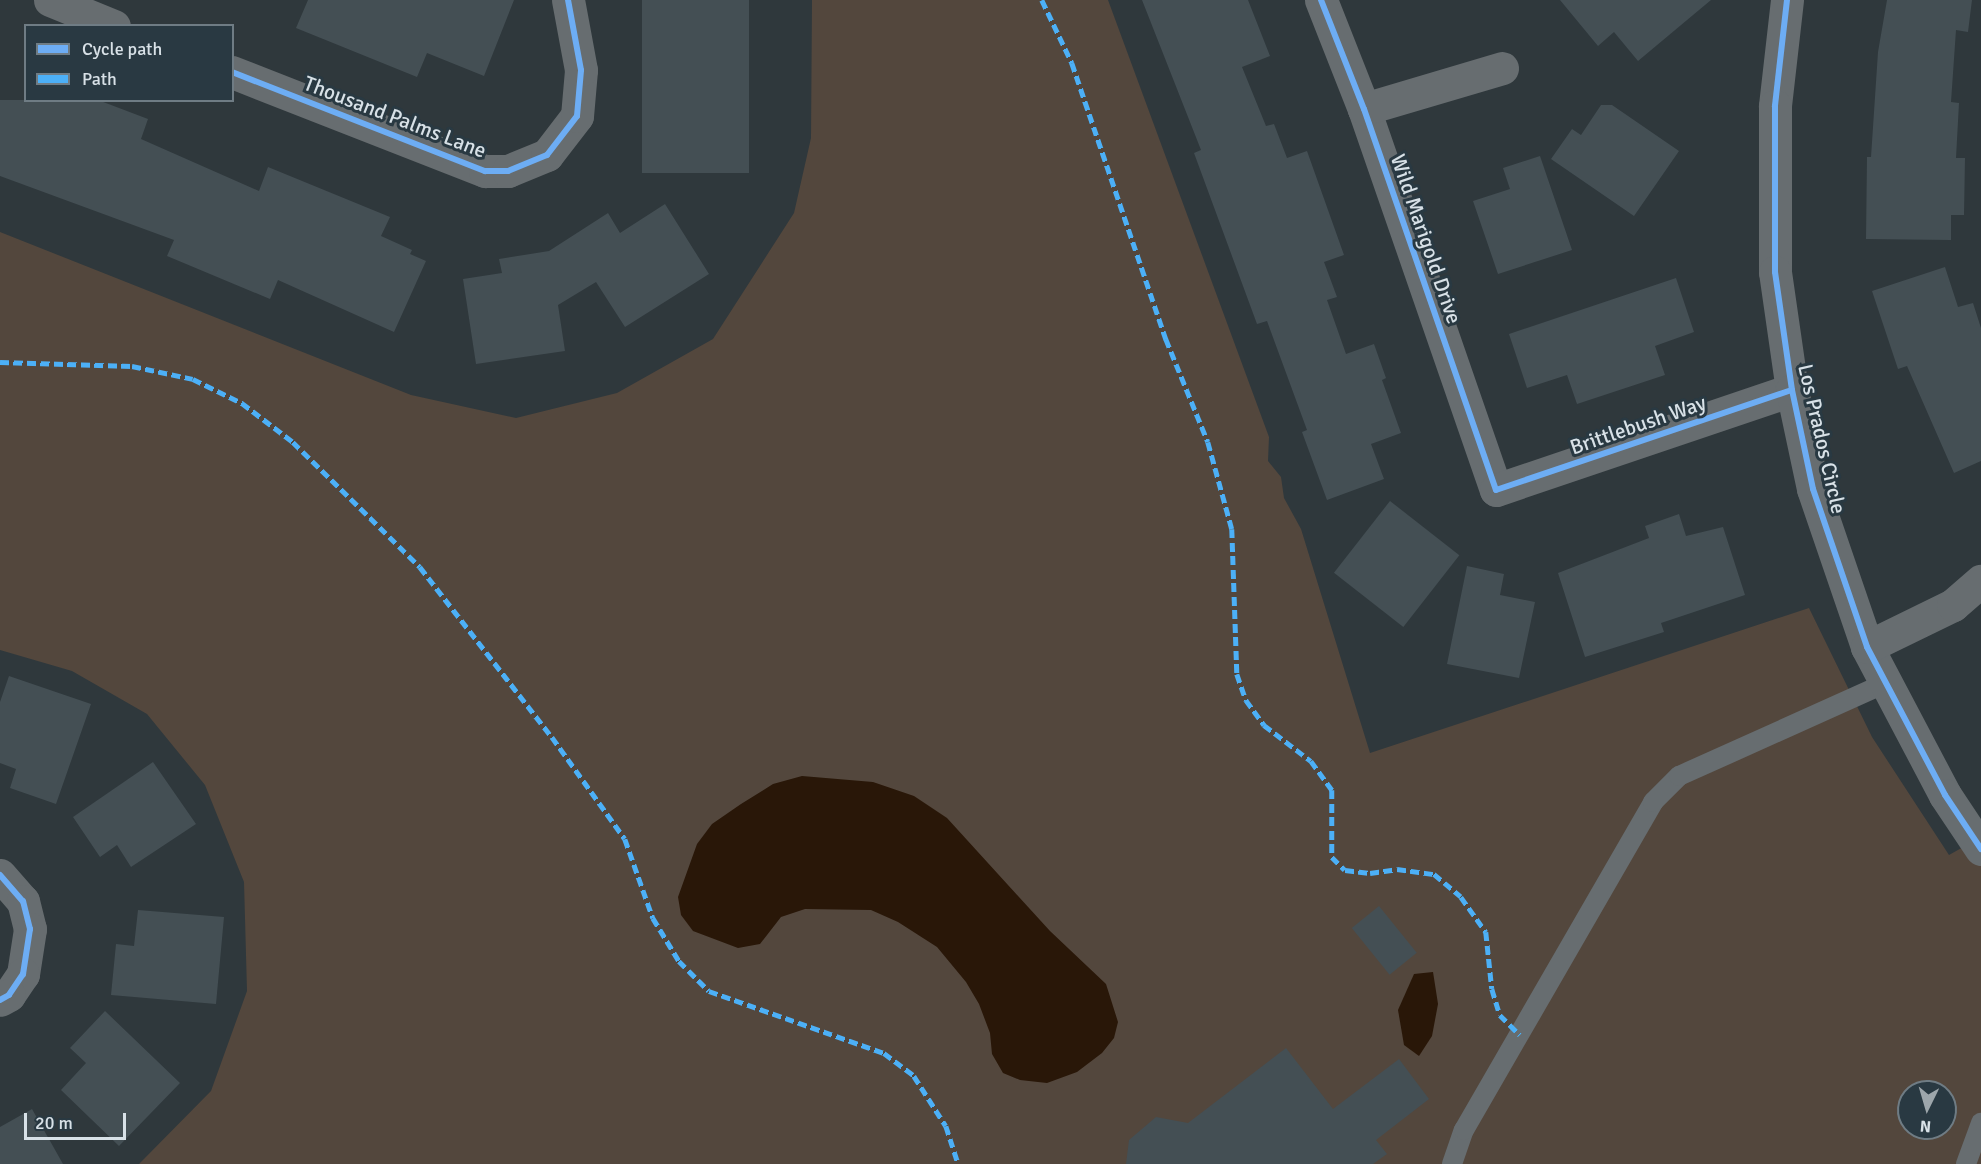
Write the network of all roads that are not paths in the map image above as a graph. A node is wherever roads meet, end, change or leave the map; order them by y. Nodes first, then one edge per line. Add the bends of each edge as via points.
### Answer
1 (50, 0) edge
2 (568, 0) edge
3 (1321, 0) edge
4 (1787, 0) edge
5 (109, 24) edge
6 (1502, 68) dead end
7 (234, 73) edge
8 (1364, 109) junction
9 (1792, 390) junction
10 (1496, 490) joint
11 (1981, 581) edge
12 (1867, 647) junction
13 (1886, 683) junction
14 (1981, 849) edge
15 (0, 875) edge
16 (0, 1000) edge
17 (1981, 1123) edge
18 (1452, 1164) edge
19 (1966, 1164) edge

1 - 5 street
2 - 7 street, Thousand Palms Lane via 581,70 577,116 547,155 508,171 485,171
3 - 8 street, Wild Marigold Drive
4 - 9 street, Los Prados Circle via 1775,106 1774,272
6 - 8 street
8 - 10 street, Wild Marigold Drive
9 - 10 street, Brittlebush Way
9 - 12 street, Los Prados Circle via 1813,489
11 - 12 street via 1953,604
12 - 13 street, Los Prados Circle
13 - 14 street, Los Prados Circle via 1945,795
13 - 18 lane via 1679,776 1653,802 1464,1130
15 - 16 street via 23,901 30,929 22,974 9,995
17 - 19 lane

